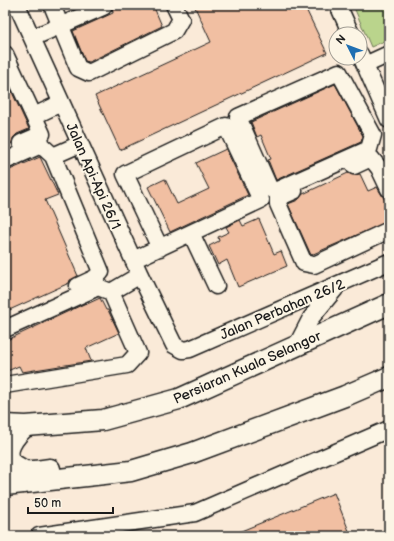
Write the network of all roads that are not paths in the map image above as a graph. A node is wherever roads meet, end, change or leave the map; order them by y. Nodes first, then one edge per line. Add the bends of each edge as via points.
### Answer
1 (17, 5) edge
2 (52, 5) edge
3 (174, 5) edge
4 (338, 5) edge
5 (103, 7) dead end
6 (61, 25) junction
7 (347, 26) edge
8 (32, 38) junction
9 (5, 54) edge
10 (389, 54) edge
11 (368, 59) edge
12 (365, 66) edge
13 (61, 102) junction
14 (34, 116) junction
15 (389, 120) edge
16 (389, 127) edge
17 (373, 135) junction
18 (80, 144) junction
19 (5, 151) edge
20 (53, 156) junction
21 (5, 161) edge
22 (389, 189) edge
23 (389, 230) edge
24 (191, 233) junction
25 (160, 248) junction
26 (133, 260) junction
27 (389, 262) edge
28 (140, 275) junction
29 (338, 285) junction
30 (216, 286) dead end
31 (111, 292) junction
32 (389, 304) edge
33 (5, 318) edge
34 (5, 329) edge
35 (174, 345) joint
36 (297, 345) junction
37 (389, 378) edge
38 (5, 385) edge
39 (5, 425) edge
40 (26, 426) junction
41 (389, 429) edge
42 (131, 471) junction
43 (7, 486) edge
44 (42, 535) edge

1 - 8 street, Jalan Api-Api 26/1
2 - 6 street
3 - 6 street via 181,19 174,31 89,73 78,68
4 - 7 street
5 - 6 street
6 - 8 street
8 - 13 street, Jalan Api-Api 26/1
9 - 14 street
10 - 11 street
12 - 15 street
13 - 14 street
13 - 18 street, Jalan Api-Api 26/1
14 - 19 street via 42,134
16 - 17 street
17 - 17 street via 339,72 238,117 269,187 275,191 369,149
18 - 20 street
18 - 26 street, Jalan Api-Api 26/1
20 - 21 street via 41,145
20 - 33 street via 101,272 95,278
22 - 23 street via 372,158 278,198 278,204 304,263 314,265
24 - 25 street
24 - 25 street via 261,200 226,126 125,174
24 - 30 street
25 - 26 street
26 - 28 street, Jalan Api-Api 26/1
27 - 29 street, Jalan Perbahan 26/2
28 - 31 street
28 - 35 street, Jalan Api-Api 26/1
29 - 35 street, Jalan Perbahan 26/2 via 190,349 183,350
29 - 36 street via 311,318
31 - 34 street via 98,287
31 - 38 street via 138,352 128,365
32 - 36 main road, Persiaran Kuala Selangor
36 - 40 main road, Persiaran Kuala Selangor via 179,399 103,420
37 - 42 main road via 192,453
39 - 40 main road, Persiaran Kuala Selangor
40 - 42 main road via 12,437 6,446 6,455 10,462 25,471 105,465
41 - 44 street via 195,513
42 - 43 main road

